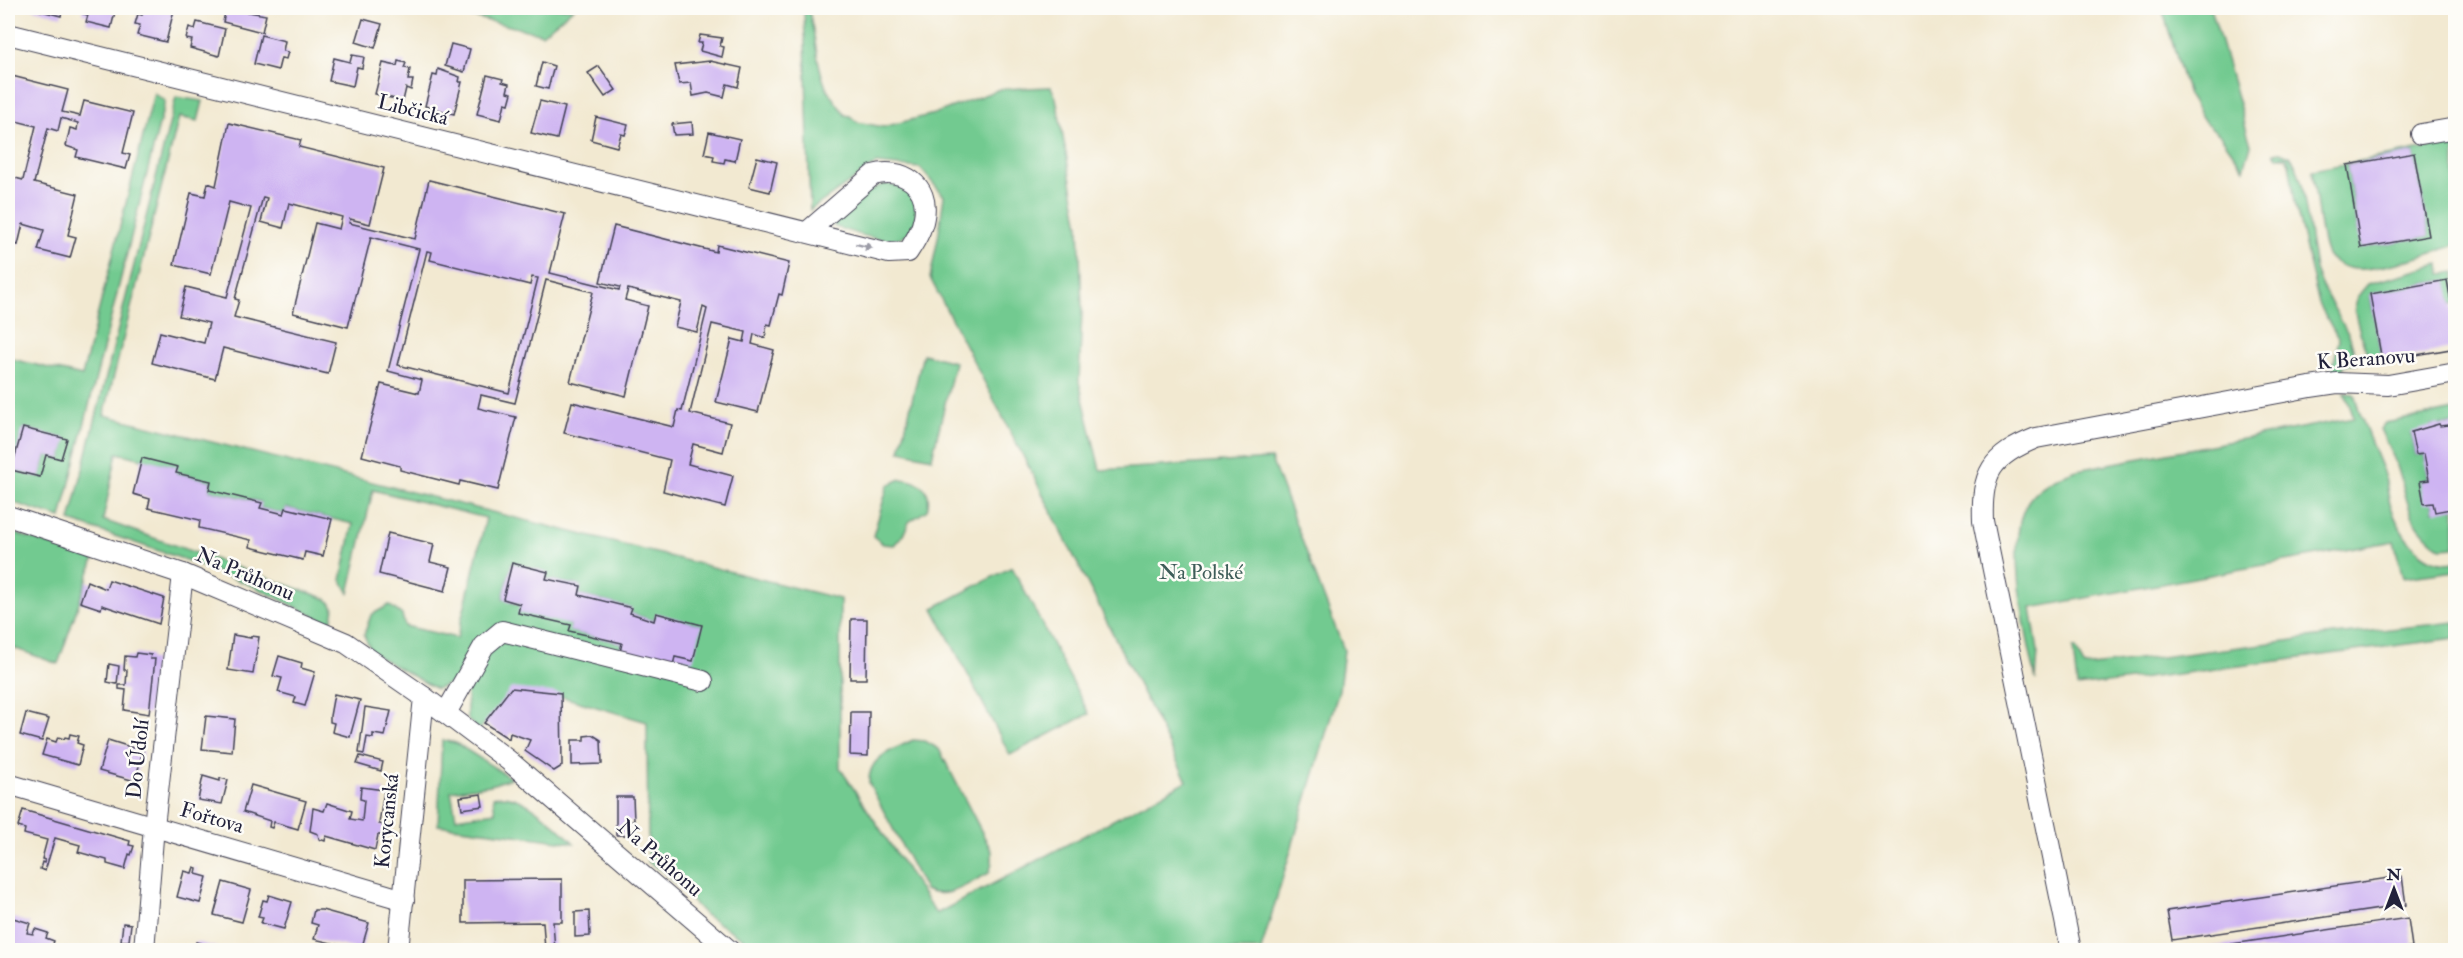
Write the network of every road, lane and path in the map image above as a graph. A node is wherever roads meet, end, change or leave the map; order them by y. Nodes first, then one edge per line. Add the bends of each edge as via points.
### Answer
1 (8, 34) edge
2 (2456, 128) edge
3 (2421, 134) dead end
4 (807, 232) junction
5 (2456, 373) edge
6 (8, 516) edge
7 (183, 574) junction
8 (703, 681) dead end
9 (424, 697) junction
10 (446, 713) junction
11 (8, 784) edge
12 (154, 826) junction
13 (404, 900) junction
14 (144, 951) edge
15 (398, 951) edge
16 (729, 951) edge
17 (2071, 951) edge

1 - 4 street, Libčická
2 - 3 street
4 -> 4 street, Libčická via 889,253 908,252 921,230 925,215 923,198 910,178 884,172 873,175
5 - 17 street, K Beranovu via 2388,385 2337,383 2036,438 2013,447 1994,463 1982,501 1983,521
6 - 7 street, Na Průhonu
7 - 9 street, Na Průhonu via 346,643
7 - 12 street, Do Údolí
8 - 10 street via 502,631 484,646
9 - 10 street, Na Průhonu
9 - 13 street, Korycanská
10 - 16 street, Na Průhonu via 508,760
11 - 12 street, Fořtova
12 - 13 street, Fořtova
12 - 14 street, Do Údolí
13 - 15 street, Korycanská

